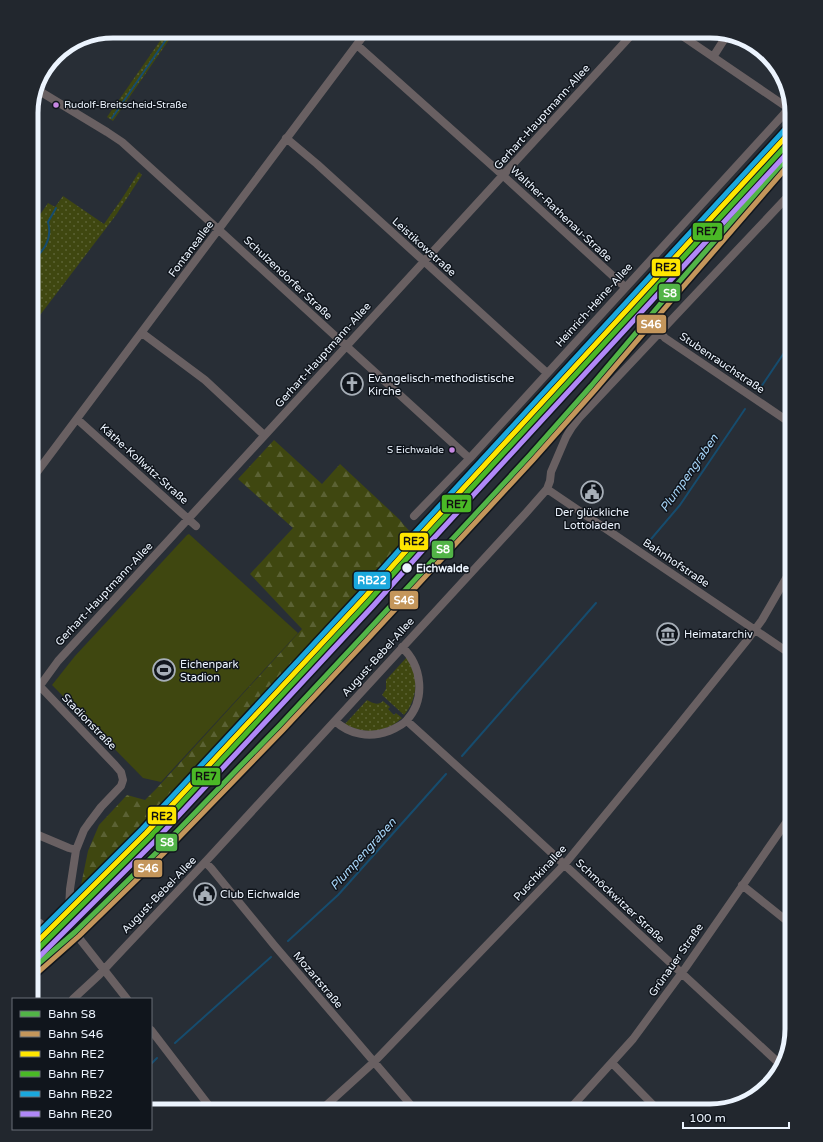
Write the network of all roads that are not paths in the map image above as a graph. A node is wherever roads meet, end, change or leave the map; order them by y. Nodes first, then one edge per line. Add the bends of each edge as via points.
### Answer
1 (362, 38) edge
2 (629, 38) edge
3 (685, 38) edge
4 (724, 39) edge
5 (357, 45) junction
6 (713, 57) junction
7 (41, 92) edge
8 (784, 105) edge
9 (785, 113) edge
10 (286, 138) junction
11 (503, 175) junction
12 (785, 199) edge
13 (219, 230) junction
14 (424, 261) junction
15 (625, 287) junction
16 (660, 332) junction
17 (142, 333) junction
18 (346, 346) junction
19 (547, 374) junction
20 (77, 419) junction
21 (785, 419) edge
22 (264, 435) junction
23 (469, 458) junction
24 (38, 471) edge
25 (547, 489) junction
26 (414, 516) dead end
27 (188, 520) junction
28 (196, 526) dead end
29 (785, 580) edge
30 (755, 630) junction
31 (402, 647) junction
32 (785, 650) edge
33 (39, 686) joint
34 (407, 720) junction
35 (335, 721) junction
36 (785, 824) edge
37 (38, 835) edge
38 (76, 850) junction
39 (205, 862) junction
40 (564, 865) junction
41 (742, 884) junction
42 (785, 919) edge
43 (104, 970) junction
44 (682, 973) junction
45 (74, 998) edge
46 (126, 998) edge
47 (152, 1031) edge
48 (374, 1062) junction
49 (777, 1062) edge
50 (612, 1064) junction
51 (208, 1104) edge
52 (328, 1104) edge
53 (410, 1104) edge
54 (575, 1104) edge
55 (652, 1104) edge

1 - 5 street, Fontaneallee
2 - 11 street, Gerhart-Hauptmann-Allee
3 - 6 street
4 - 6 street
5 - 10 street, Fontaneallee
5 - 11 street, Walther-Rathenau-Straße
6 - 8 street
7 - 13 street, Schulzendorfer Straße via 122,142
9 - 15 street, Heinrich-Heine-Allee
10 - 13 street, Fontaneallee
10 - 14 street, Leistikowstraße
11 - 14 street, Gerhart-Hauptmann-Allee
11 - 15 street, Walther-Rathenau-Straße
12 - 16 street, August-Bebel-Allee
13 - 17 street, Fontaneallee
13 - 18 street, Schulzendorfer Straße
14 - 18 street, Gerhart-Hauptmann-Allee
14 - 19 street, Leistikowstraße
15 - 19 street, Heinrich-Heine-Allee
16 - 21 street, Stubenrauchstraße via 665,338
16 - 25 street, August-Bebel-Allee via 572,426 551,472
17 - 20 street, Fontaneallee
17 - 22 street via 205,380
18 - 22 street, Gerhart-Hauptmann-Allee
18 - 23 street, Schulzendorfer Straße
19 - 23 street, Heinrich-Heine-Allee
20 - 24 street, Fontaneallee
20 - 27 street, Käthe-Kollwitz-Straße
22 - 27 street, Gerhart-Hauptmann-Allee
23 - 26 street, Heinrich-Heine-Allee
25 - 30 street, Bahnhofstraße
25 - 31 street, August-Bebel-Allee
27 - 28 street, Käthe-Kollwitz-Straße
27 - 33 street, Gerhart-Hauptmann-Allee via 58,660
29 - 30 street, Puschkinallee
30 - 32 street, Bahnhofstraße
30 - 40 street, Puschkinallee
31 - 34 street via 414,663 419,681 417,700
31 - 35 street, August-Bebel-Allee
33 - 38 street, Stadionstraße via 115,765 123,780 121,786 84,830
34 - 35 street via 392,730 370,735 344,728
34 - 40 street, Schmöckwitzer Straße
35 - 39 street, August-Bebel-Allee
36 - 41 street, Grünauer Straße
37 - 38 street
38 - 43 street via 70,889 69,911 72,926
39 - 43 street, August-Bebel-Allee
39 - 48 street, Mozartstraße
40 - 44 street, Schmöckwitzer Straße
40 - 48 street, Puschkinallee
41 - 42 street
41 - 44 street, Grünauer Straße
43 - 45 street, August-Bebel-Allee
43 - 46 street
44 - 49 street, Schmöckwitzer Straße
44 - 50 street, Grünauer Straße
47 - 51 street
48 - 52 street, Puschkinallee
48 - 53 street, Mozartstraße
50 - 54 street, Grünauer Straße
50 - 55 street

